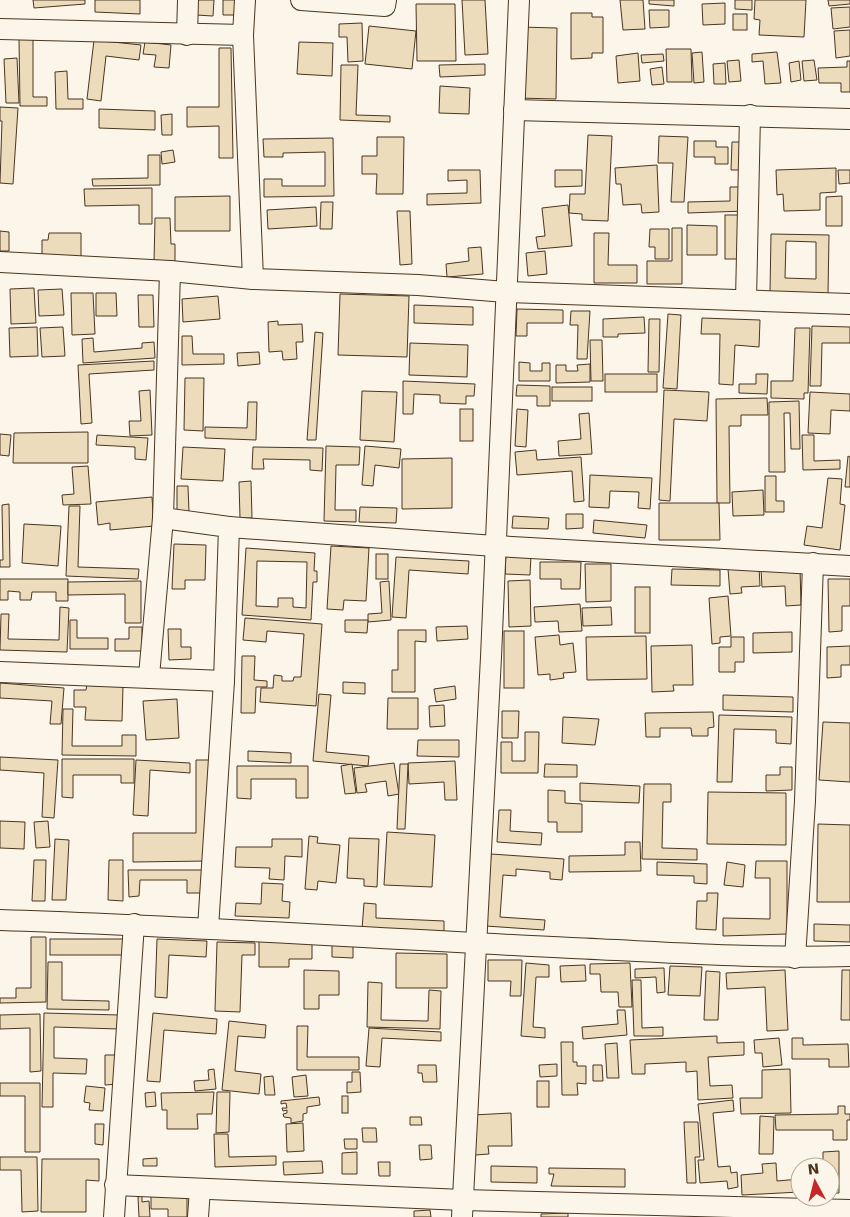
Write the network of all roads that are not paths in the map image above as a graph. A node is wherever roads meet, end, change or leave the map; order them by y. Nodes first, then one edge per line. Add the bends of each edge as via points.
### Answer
1 (188, 0) edge
2 (245, 0) edge
3 (300, 0) edge
4 (386, 0) edge
5 (519, 0) edge
6 (0, 29) edge
7 (187, 35) junction
8 (243, 35) junction
9 (514, 110) junction
10 (750, 115) junction
11 (850, 118) edge
12 (0, 262) edge
13 (170, 271) junction
14 (254, 279) junction
15 (506, 292) junction
16 (746, 300) junction
17 (850, 304) edge
18 (163, 518) junction
19 (229, 527) junction
20 (495, 546) junction
21 (814, 563) junction
22 (850, 566) edge
23 (0, 672) edge
24 (149, 676) junction
25 (224, 681) junction
26 (0, 920) edge
27 (134, 924) junction
28 (208, 928) junction
29 (475, 943) junction
30 (850, 956) edge
31 (795, 958) junction
32 (115, 1185) junction
33 (200, 1188) junction
34 (463, 1208) edge
35 (850, 1210) edge
36 (776, 1212) edge
37 (114, 1217) edge
38 (198, 1217) edge

1 - 7 street
2 - 8 street
3 - 4 street via 385,6
5 - 9 street
6 - 7 street
7 - 8 street
8 - 14 street
9 - 10 street
9 - 15 street
10 - 11 street
10 - 16 street
12 - 13 street
13 - 14 street
13 - 18 street
14 - 15 street
15 - 16 street
15 - 20 street
16 - 17 street
18 - 19 street
18 - 24 street
19 - 20 street
19 - 25 street
20 - 21 street
20 - 29 street
21 - 22 street
21 - 31 street
23 - 24 street
24 - 25 street
25 - 28 street
26 - 27 street
27 - 28 street
27 - 32 street
28 - 29 street
29 - 31 street
29 - 34 street
30 - 31 street
32 - 33 street
32 - 37 street
33 - 34 street
33 - 38 street
34 - 36 street
35 - 36 street

